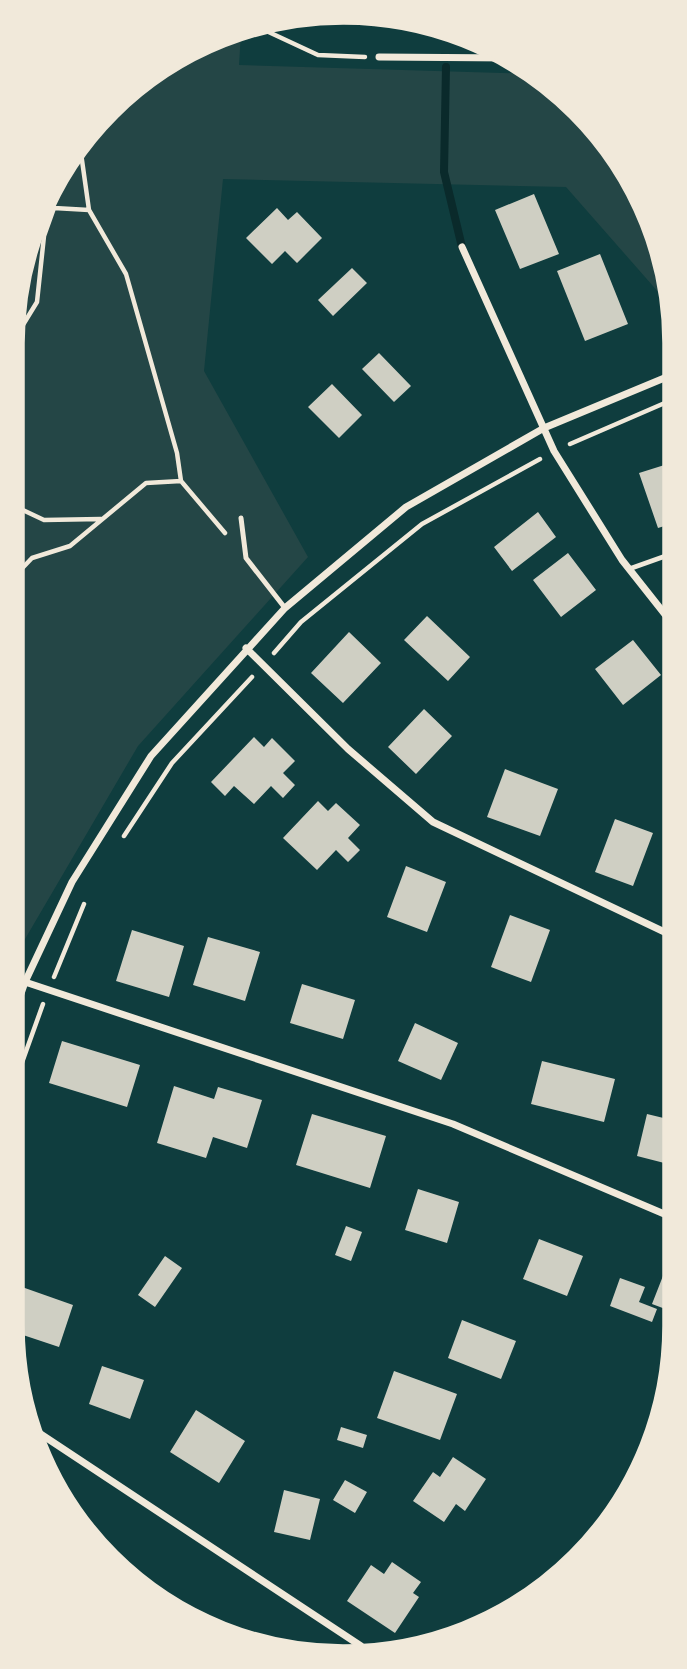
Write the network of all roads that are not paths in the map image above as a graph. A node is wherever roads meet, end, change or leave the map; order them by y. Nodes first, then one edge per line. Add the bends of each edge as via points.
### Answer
1 (379, 57) road end
2 (488, 58) edge
3 (462, 247) dead end
4 (664, 378) edge
5 (544, 428) junction
6 (241, 518) dead end
7 (664, 557) edge
8 (629, 569) junction
9 (285, 608) junction
10 (664, 614) edge
11 (246, 648) junction
12 (664, 932) edge
13 (24, 982) junction
14 (23, 985) edge
15 (664, 1214) edge
16 (42, 1435) edge
17 (361, 1646) dead end

1 - 2 street
3 - 5 street
4 - 5 street
5 - 8 street
5 - 9 street via 406,507
6 - 9 lane via 246,558
7 - 8 lane
8 - 10 street
9 - 11 street
11 - 12 street via 348,749 433,822
11 - 13 street via 151,757 72,882
13 - 14 street
13 - 15 street via 453,1124
16 - 17 street

